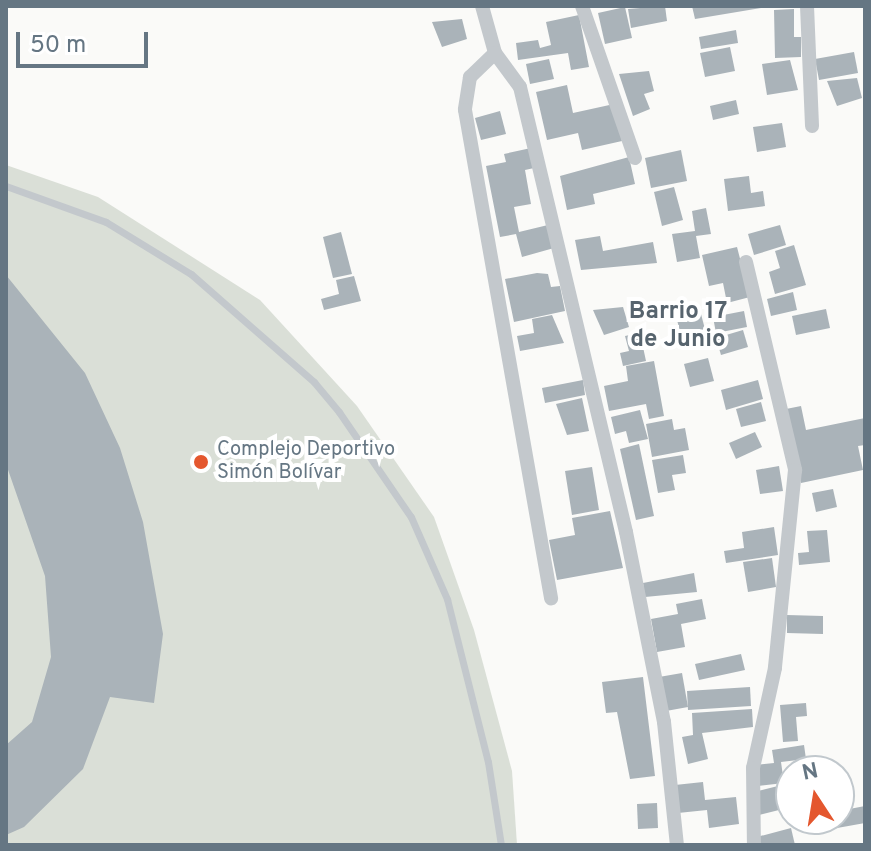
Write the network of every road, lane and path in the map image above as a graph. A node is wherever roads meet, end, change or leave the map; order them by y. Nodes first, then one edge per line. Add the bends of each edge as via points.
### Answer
1 (482, 6) edge
2 (807, 6) edge
3 (587, 7) edge
4 (495, 53) junction
5 (812, 126) dead end
6 (635, 158) dead end
7 (6, 186) edge
8 (746, 262) dead end
9 (551, 598) dead end
10 (501, 845) edge
11 (677, 845) edge
12 (754, 845) edge

1 - 4 street
2 - 5 street
3 - 6 street
4 - 9 street via 470,77 465,110
4 - 11 street via 520,87 626,532 664,722
7 - 10 lane via 106,222 191,274 314,382 339,412 387,477 447,599 468,672
8 - 12 street via 795,470 775,668 753,768

